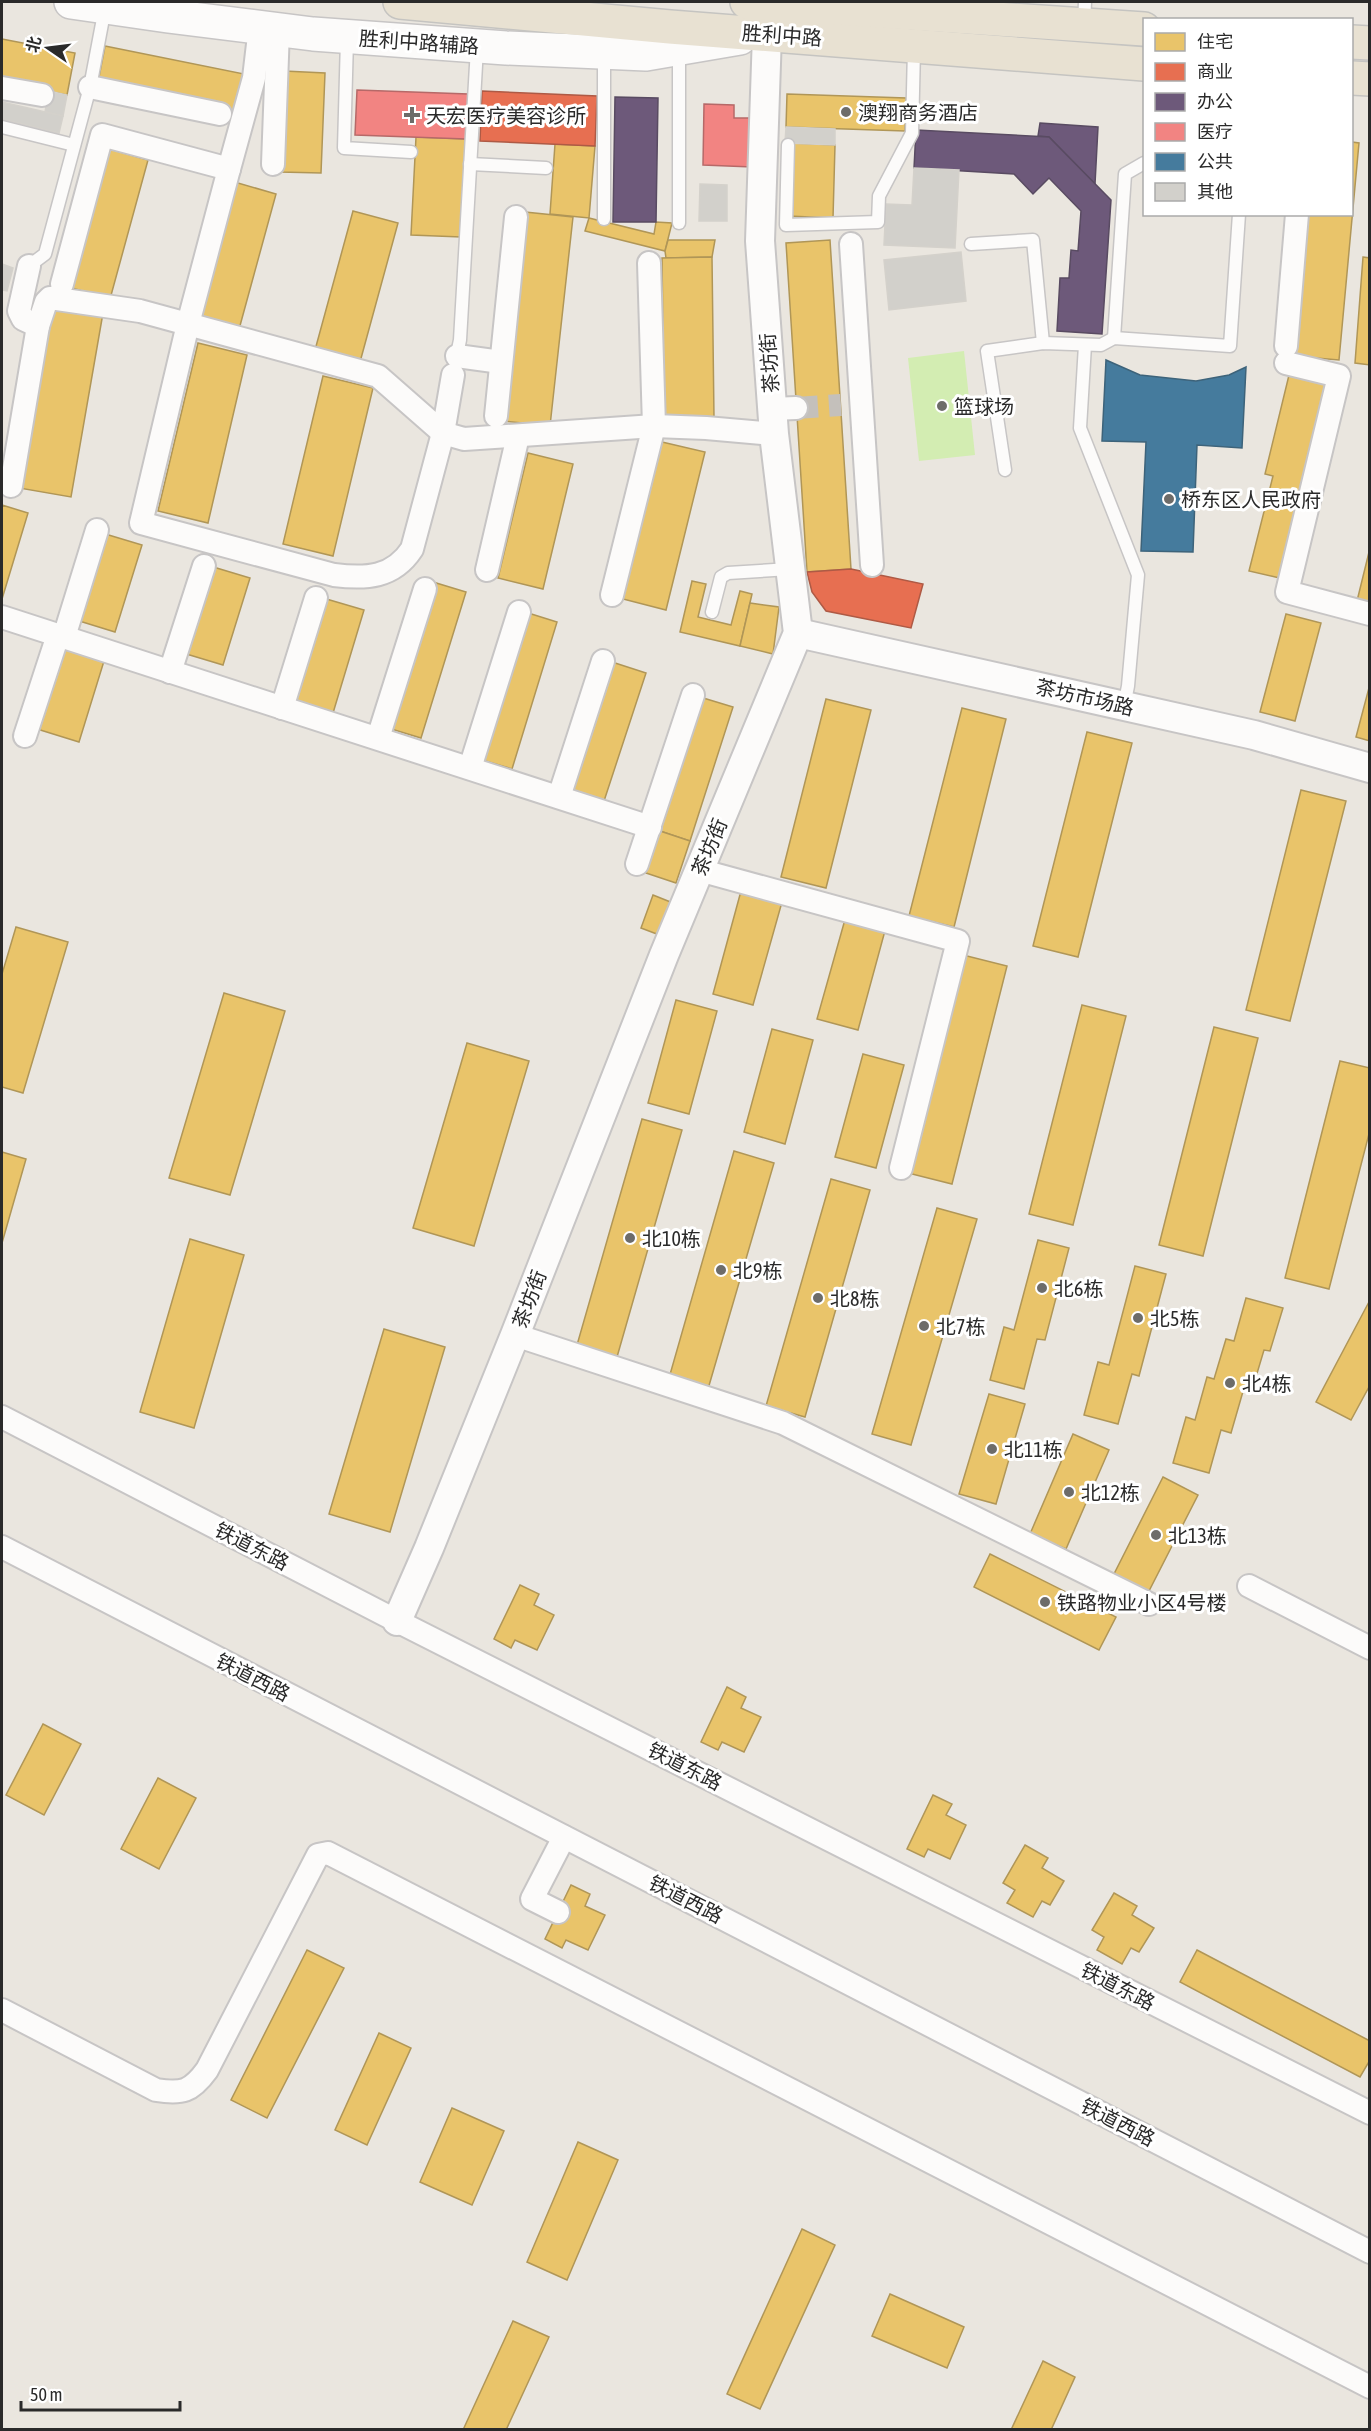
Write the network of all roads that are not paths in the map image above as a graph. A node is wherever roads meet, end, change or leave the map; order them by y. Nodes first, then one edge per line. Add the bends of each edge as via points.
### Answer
1 (71, 2) edge
2 (410, 3) edge
3 (105, 7) junction
4 (764, 7) edge
5 (1085, 13) edge
6 (269, 29) junction
7 (1143, 29) edge
8 (348, 37) junction
9 (1353, 42) edge
10 (1370, 44) edge
11 (477, 46) junction
12 (914, 46) junction
13 (679, 48) junction
14 (604, 52) junction
15 (1143, 64) edge
16 (1353, 78) edge
17 (1370, 79) edge
18 (90, 87) junction
19 (2, 88) edge
20 (42, 95) dead end
21 (220, 114) dead end
22 (2, 127) edge
23 (74, 144) junction
24 (788, 145) dead end
25 (411, 152) dead end
26 (273, 164) dead end
27 (470, 164) junction
28 (1143, 164) edge
29 (546, 168) dead end
30 (230, 169) junction
31 (1239, 216) edge
32 (1297, 216) edge
33 (516, 217) dead end
34 (604, 219) dead end
35 (679, 223) dead end
36 (850, 244) dead end
37 (970, 244) dead end
38 (649, 263) dead end
39 (29, 266) joint
40 (62, 284) dead end
41 (20, 318) edge
42 (188, 324) junction
43 (1114, 338) junction
44 (1043, 344) junction
45 (1086, 345) junction
46 (501, 362) junction
47 (455, 366) junction
48 (496, 416) dead end
49 (781, 417) junction
50 (654, 426) junction
51 (443, 432) junction
52 (518, 436) junction
53 (1005, 470) dead end
54 (11, 486) dead end
55 (97, 530) dead end
56 (872, 565) dead end
57 (204, 566) dead end
58 (791, 569) junction
59 (487, 570) dead end
60 (425, 589) dead end
61 (612, 595) dead end
62 (316, 598) dead end
63 (519, 612) dead end
64 (712, 612) dead end
65 (1370, 614) edge
66 (2, 617) edge
67 (798, 633) junction
68 (61, 636) junction
69 (603, 661) dead end
70 (170, 672) junction
71 (693, 695) dead end
72 (1124, 706) junction
73 (282, 708) junction
74 (25, 736) dead end
75 (378, 738) junction
76 (470, 768) junction
77 (1370, 768) edge
78 (559, 797) junction
79 (650, 826) junction
80 (638, 864) dead end
81 (699, 870) junction
82 (901, 1168) dead end
83 (515, 1335) junction
84 (2, 1417) edge
85 (2, 1547) edge
86 (1249, 1586) dead end
87 (1149, 1604) dead end
88 (397, 1620) junction
89 (1370, 1648) edge
90 (564, 1837) junction
91 (558, 1912) dead end
92 (2, 2010) edge
93 (1370, 2113) edge
94 (1370, 2252) edge
95 (1370, 2387) edge

1 - 3 main road, 胜利中路辅路
2 - 4 highway, 胜利中路
3 - 6 main road, 胜利中路辅路
3 - 18 lane
4 - 5 highway, 胜利中路
4 - 12 highway, 胜利中路
4 - 13 main road, 胜利中路辅路
4 - 49 street, 茶坊街 via 760,241
5 - 7 highway, 胜利中路
6 - 8 main road, 胜利中路辅路
6 - 26 street
6 - 30 street
8 - 11 main road, 胜利中路辅路
8 - 25 lane via 344,148
9 - 10 highway
11 - 14 main road, 胜利中路辅路
11 - 27 lane
12 - 15 highway, 胜利中路
12 - 24 lane via 912,133 879,196 878,222 786,225
13 - 14 main road, 胜利中路辅路 via 646,54
13 - 35 lane
14 - 34 lane
16 - 17 highway
18 - 21 street
18 - 23 lane
19 - 20 street
22 - 23 lane
23 - 39 lane via 45,254
27 - 29 lane
27 - 47 lane via 460,340
28 - 43 lane via 1125,174
30 - 40 street via 102,135
30 - 42 street
31 - 43 lane via 1230,346
32 - 65 street via 1286,354 1339,376 1287,592
33 - 46 street
36 - 56 street via 851,404
37 - 44 lane via 1033,240
38 - 50 street
39 - 41 street
41 - 42 street via 50,298
41 - 54 street
42 - 51 street via 378,376
42 - 51 street via 141,523 334,575 374,576 403,563 412,549
43 - 45 lane via 1101,345
44 - 45 lane
44 - 53 lane via 987,351
45 - 72 lane via 1080,428 1138,575
46 - 47 street
46 - 48 street
47 - 51 street
49 - 50 street via 706,428
49 - 58 street, 茶坊街
50 - 52 street
50 - 61 street
51 - 52 street via 464,439
52 - 59 street
55 - 68 street
57 - 70 street
58 - 64 lane via 728,573 721,577
58 - 67 street, 茶坊街
60 - 75 street
62 - 73 street
63 - 76 street
66 - 68 street
67 - 72 street, 茶坊市场路
67 - 81 street, 茶坊街
68 - 70 street
68 - 74 street
69 - 78 street
70 - 73 street
71 - 79 street
72 - 77 street, 茶坊市场路 via 1254,735
73 - 75 street
75 - 76 street
76 - 78 street
78 - 79 street
79 - 80 street
81 - 82 street via 958,941
81 - 83 street, 茶坊街
83 - 87 street via 783,1423
83 - 88 street, 茶坊街
84 - 88 street, 铁道东路
85 - 90 street, 铁道西路
86 - 89 street
88 - 93 street, 铁道东路
90 - 91 street via 532,1899
90 - 94 street, 铁道西路
92 - 95 street via 156,2090 185,2091 197,2084 207,2070 318,1855 328,1853

